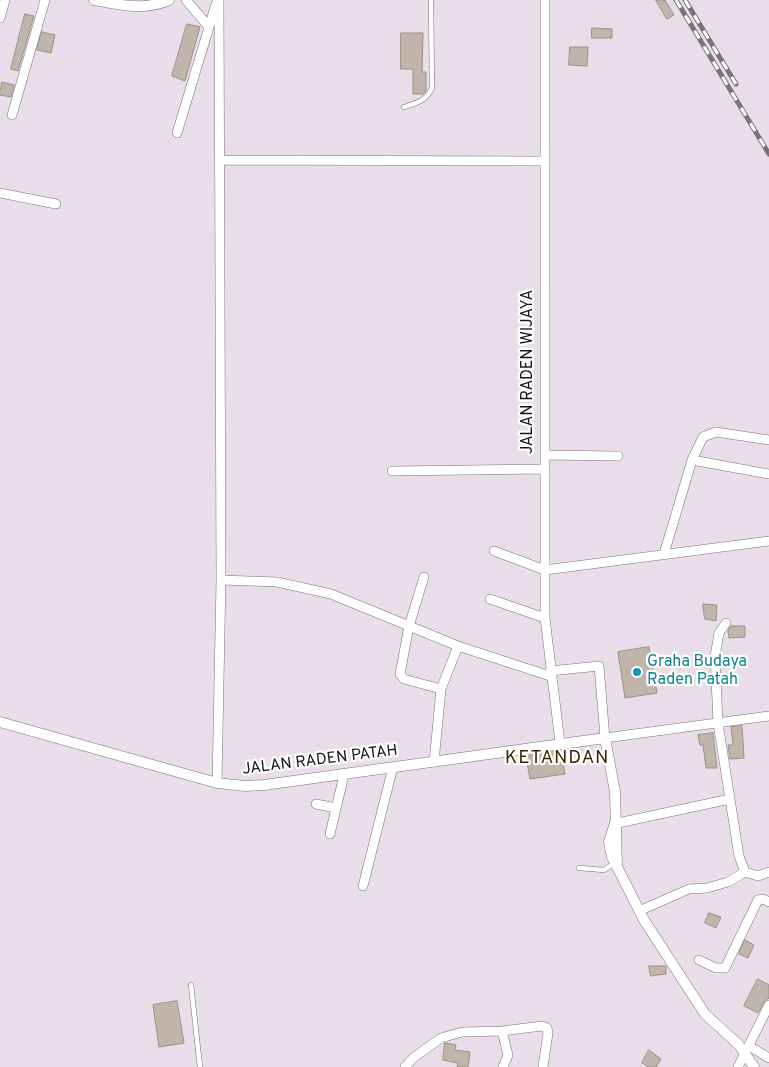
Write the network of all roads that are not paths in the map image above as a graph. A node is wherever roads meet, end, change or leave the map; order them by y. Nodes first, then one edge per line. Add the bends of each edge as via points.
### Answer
1 (5, 0) edge
2 (45, 0) edge
3 (94, 0) edge
4 (169, 0) edge
5 (186, 0) edge
6 (218, 0) edge
7 (431, 0) edge
8 (546, 0) edge
9 (0, 18) edge
10 (209, 27) junction
11 (404, 107) dead end
12 (12, 115) dead end
13 (177, 133) dead end
14 (220, 160) junction
15 (544, 161) junction
16 (0, 193) edge
17 (56, 204) dead end
18 (769, 440) edge
19 (545, 456) junction
20 (618, 456) dead end
21 (692, 460) junction
22 (544, 469) junction
23 (392, 471) dead end
24 (769, 474) edge
25 (769, 541) edge
26 (494, 550) dead end
27 (664, 554) junction
28 (545, 570) junction
29 (424, 577) dead end
30 (221, 580) junction
31 (490, 599) dead end
32 (545, 618) junction
33 (726, 623) dead end
34 (409, 626) junction
35 (458, 646) junction
36 (550, 674) junction
37 (441, 689) junction
38 (769, 716) edge
39 (0, 722) edge
40 (718, 723) junction
41 (606, 738) junction
42 (560, 743) junction
43 (434, 762) junction
44 (393, 767) junction
45 (344, 775) junction
46 (217, 783) junction
47 (730, 799) junction
48 (316, 804) dead end
49 (336, 808) junction
50 (617, 821) junction
51 (330, 834) dead end
52 (616, 865) junction
53 (579, 868) dead end
54 (745, 872) junction
55 (769, 872) edge
56 (363, 886) dead end
57 (769, 902) edge
58 (639, 911) junction
59 (699, 960) dead end
60 (191, 985) dead end
61 (769, 1005) edge
62 (502, 1031) junction
63 (747, 1049) junction
64 (769, 1058) edge
65 (200, 1067) edge
66 (405, 1067) edge
67 (503, 1067) edge
68 (543, 1067) edge
69 (738, 1067) edge
70 (754, 1067) edge

1 - 9 street
2 - 12 street
3 - 4 street via 121,6 146,6
5 - 10 street
6 - 10 street
6 - 14 street
7 - 11 lane via 432,88 422,101
8 - 15 street, JALAN RADEN WIJAYA
10 - 13 street
14 - 15 street
14 - 30 street
15 - 19 street, JALAN RADEN WIJAYA
16 - 17 street
18 - 21 street via 708,433
19 - 20 street
19 - 22 street, JALAN RADEN WIJAYA
21 - 24 street
21 - 27 street
22 - 23 street
22 - 28 street, JALAN RADEN WIJAYA
25 - 27 street
26 - 28 street
27 - 28 street
28 - 32 street, JALAN RADEN WIJAYA
29 - 34 street
30 - 34 street via 276,582 306,588 330,594
30 - 46 street
31 - 32 street
32 - 36 street, JALAN RADEN WIJAYA
33 - 40 street via 719,633 715,656
34 - 35 street
34 - 37 street via 400,674 404,679
35 - 36 street
35 - 37 street
36 - 41 street via 599,666
36 - 42 street, JALAN RADEN WIJAYA
37 - 43 street
38 - 40 street
39 - 46 street, JALAN RADEN PATAH
40 - 41 street
40 - 47 street
41 - 42 street, JALAN RADEN PATAH
41 - 50 street via 614,778
42 - 43 street, JALAN RADEN PATAH
43 - 44 street, JALAN RADEN PATAH
44 - 45 street, JALAN RADEN PATAH
44 - 56 street
45 - 46 street, JALAN RADEN PATAH via 264,785
45 - 49 street
47 - 50 street
47 - 54 street via 739,856
48 - 49 street
49 - 51 street
50 - 52 street
52 - 53 lane via 604,870
52 - 58 street
54 - 55 street via 758,876
54 - 58 street via 707,888 689,889
57 - 59 street via 763,898 758,900 725,968 716,968
58 - 63 street via 705,1014
60 - 65 lane
61 - 63 street
62 - 66 street via 462,1032 441,1038
62 - 67 street via 508,1055
62 - 68 street via 546,1028 549,1043
63 - 64 street
63 - 69 street
63 - 70 street

